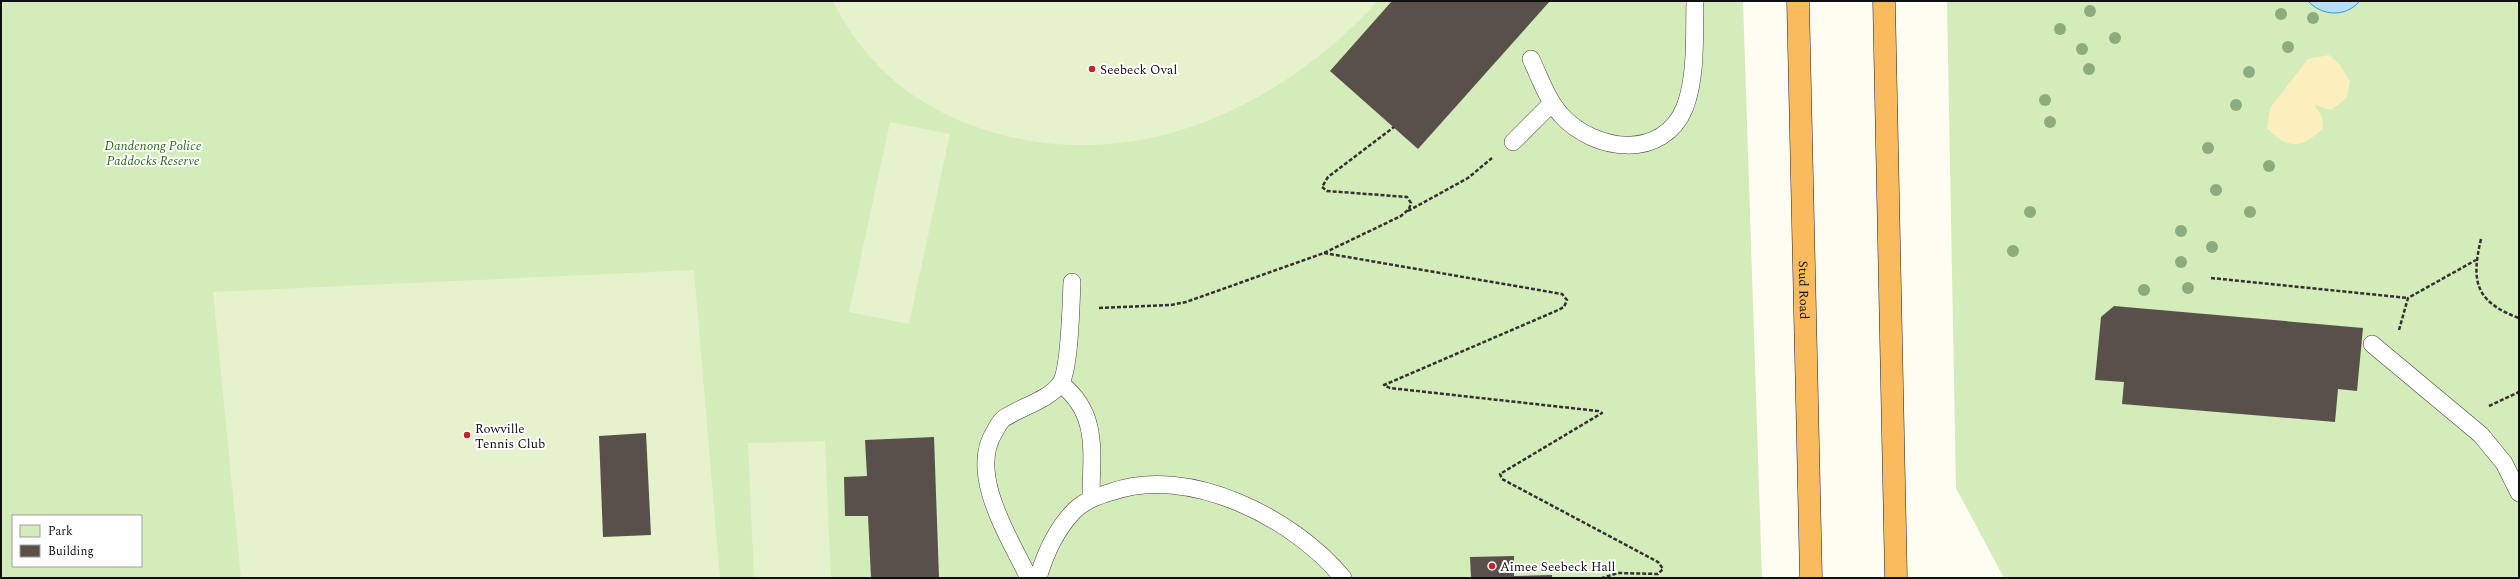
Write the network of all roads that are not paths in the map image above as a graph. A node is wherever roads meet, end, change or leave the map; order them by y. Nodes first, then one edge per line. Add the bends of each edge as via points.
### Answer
1 (1695, 1) edge
2 (1798, 1) edge
3 (1884, 1) edge
4 (1531, 59) dead end
5 (1552, 104) junction
6 (1513, 142) road end
7 (1072, 282) dead end
8 (2372, 344) dead end
9 (1061, 384) junction
10 (2519, 493) edge
11 (1092, 498) junction
12 (1029, 578) edge
13 (1038, 578) edge
14 (1343, 578) edge
15 (1811, 578) edge
16 (1896, 578) edge

1 - 5 lane via 1692,79 1684,107 1672,129 1648,142 1623,146 1597,141 1577,130
2 - 15 highway, Stud Road
3 - 16 highway
4 - 5 lane
5 - 6 lane
7 - 9 lane via 1066,364
8 - 10 lane via 2481,435 2504,463
9 - 11 lane via 1072,392 1084,409 1091,431
9 - 12 lane via 1048,395 1029,403 1002,420 987,442 984,466 990,493
11 - 13 lane via 1074,511 1051,543
11 - 14 lane via 1121,488 1149,484 1182,486 1220,493 1269,518 1291,533

